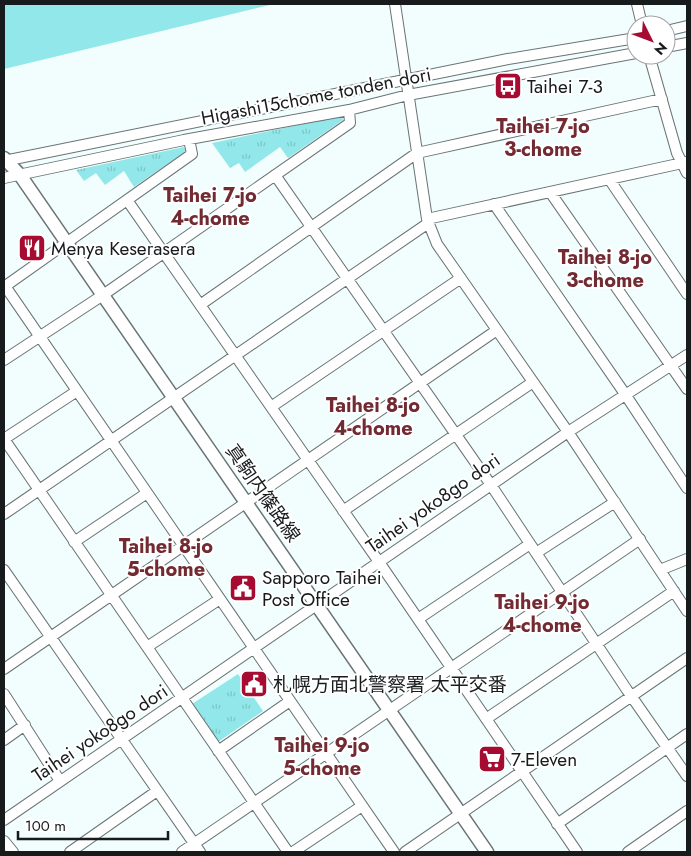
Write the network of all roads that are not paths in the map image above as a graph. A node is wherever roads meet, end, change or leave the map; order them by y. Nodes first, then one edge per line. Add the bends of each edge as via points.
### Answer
1 (395, 4) edge
2 (626, 40) edge
3 (626, 55) edge
4 (652, 65) edge
5 (406, 80) junction
6 (408, 95) junction
7 (662, 98) junction
8 (349, 110) junction
9 (189, 139) junction
10 (417, 153) junction
11 (5, 160) edge
12 (684, 162) edge
13 (687, 173) edge
14 (20, 175) junction
15 (275, 175) junction
16 (4, 178) edge
17 (609, 179) junction
18 (550, 192) junction
19 (127, 200) junction
20 (494, 204) junction
21 (427, 222) junction
22 (312, 228) junction
23 (67, 242) junction
24 (164, 252) junction
25 (461, 278) junction
26 (347, 279) junction
27 (4, 287) edge
28 (687, 294) edge
29 (103, 295) junction
30 (200, 305) junction
31 (382, 330) junction
32 (497, 330) junction
33 (39, 337) junction
34 (687, 354) edge
35 (235, 357) junction
36 (4, 360) edge
37 (670, 364) junction
38 (419, 382) junction
39 (533, 382) junction
40 (687, 389) edge
41 (76, 391) junction
42 (626, 394) junction
43 (175, 398) junction
44 (271, 407) junction
45 (568, 432) junction
46 (456, 435) junction
47 (4, 439) edge
48 (111, 441) junction
49 (307, 459) junction
50 (491, 485) junction
51 (687, 488) edge
52 (39, 490) junction
53 (147, 493) junction
54 (245, 501) junction
55 (615, 502) junction
56 (343, 511) junction
57 (4, 514) edge
58 (640, 539) junction
59 (74, 542) junction
60 (182, 545) junction
61 (533, 548) junction
62 (687, 559) edge
63 (379, 562) junction
64 (4, 570) edge
65 (660, 570) junction
66 (561, 591) junction
67 (674, 591) junction
68 (110, 594) junction
69 (220, 599) junction
70 (317, 604) junction
71 (687, 611) edge
72 (418, 619) junction
73 (50, 637) junction
74 (596, 643) junction
75 (147, 647) junction
76 (254, 648) junction
77 (687, 658) edge
78 (451, 667) junction
79 (4, 669) edge
80 (4, 694) edge
81 (632, 696) junction
82 (182, 698) junction
83 (290, 701) junction
84 (389, 709) junction
85 (486, 719) junction
86 (26, 725) junction
87 (687, 734) edge
88 (122, 739) junction
89 (4, 740) edge
90 (668, 748) junction
91 (218, 751) junction
92 (326, 752) junction
93 (522, 772) junction
94 (687, 776) edge
95 (60, 780) junction
96 (157, 791) junction
97 (254, 803) junction
98 (362, 806) junction
99 (687, 811) edge
100 (461, 814) junction
101 (4, 820) edge
102 (557, 824) junction
103 (4, 841) edge
104 (197, 848) edge
105 (12, 852) edge
106 (70, 852) edge
107 (182, 852) edge
108 (288, 852) edge
109 (293, 852) edge
110 (394, 852) edge
111 (405, 852) edge
112 (487, 852) edge
113 (577, 852) edge
114 (628, 852) edge

1 - 5 street
2 - 5 street, Higashi15chome tonden dori
3 - 6 street, Higashi15chome tonden dori
4 - 7 street
5 - 6 street
5 - 11 street, Higashi15chome tonden dori
6 - 8 street, Higashi15chome tonden dori
6 - 10 street
7 - 10 street
7 - 12 street
8 - 9 street, Higashi15chome tonden dori
8 - 15 street via 350,124
9 - 14 street, Higashi15chome tonden dori
9 - 19 street via 192,154
10 - 21 street
10 - 22 street
11 - 14 main road, 真駒内篠路線
12 - 13 street
12 - 17 street
14 - 16 street, Higashi15chome tonden dori
14 - 23 main road, 真駒内篠路線
15 - 22 street
15 - 24 street
17 - 18 street
17 - 28 street
18 - 20 street
18 - 37 street
19 - 23 street
19 - 24 street
20 - 21 street
20 - 42 street
21 - 25 street via 437,244
21 - 26 street
22 - 26 street
22 - 30 street
23 - 27 street
23 - 29 main road, 真駒内篠路線
24 - 29 street
24 - 30 street
25 - 31 street
25 - 32 street
26 - 31 street
26 - 35 street
27 - 33 street
29 - 33 street
29 - 43 main road, 真駒内篠路線
30 - 35 street
31 - 38 street
31 - 44 street
32 - 38 street
32 - 39 street
33 - 36 street
33 - 41 street
34 - 37 street, Taihei yoko8go dori
35 - 43 street
35 - 44 street
37 - 40 street
37 - 42 street, Taihei yoko8go dori
38 - 46 street
38 - 49 street
39 - 45 street
39 - 46 street
41 - 47 street
41 - 48 street
42 - 45 street, Taihei yoko8go dori
42 - 51 street
43 - 48 street
43 - 54 main road, 真駒内篠路線
44 - 49 street
45 - 50 street, Taihei yoko8go dori
45 - 55 street
46 - 50 street
46 - 56 street
47 - 52 street
48 - 52 street
48 - 53 street
49 - 54 street
49 - 56 street
50 - 61 street
50 - 63 street, Taihei yoko8go dori
52 - 57 street
52 - 59 street
53 - 59 street
53 - 60 street
54 - 60 street
54 - 70 main road, 真駒内篠路線
55 - 58 street
55 - 61 street
56 - 63 street
58 - 65 street
58 - 66 street
59 - 68 street
60 - 68 street
60 - 69 street
61 - 66 street
61 - 72 street
62 - 65 street
63 - 70 street, Taihei yoko8go dori
63 - 72 street
64 - 73 street
65 - 67 street
66 - 74 street
66 - 78 street
67 - 71 street
67 - 74 street
68 - 73 street
68 - 75 street
69 - 75 street
69 - 76 street
70 - 76 street, Taihei yoko8go dori
70 - 84 main road, 真駒内篠路線
72 - 78 street
73 - 79 street
73 - 88 street
74 - 81 street
74 - 85 street
75 - 82 street
76 - 82 street, Taihei yoko8go dori
76 - 83 street
77 - 81 street
78 - 84 street
78 - 85 street
80 - 86 street
81 - 90 street
81 - 93 street
82 - 88 street, Taihei yoko8go dori
82 - 91 street
83 - 91 street
83 - 92 street
84 - 92 street
84 - 100 main road, 真駒内篠路線
85 - 93 street
86 - 89 street
86 - 95 street
87 - 90 street
88 - 95 street, Taihei yoko8go dori
88 - 96 street
90 - 94 street
90 - 102 street
91 - 97 street
92 - 97 street
92 - 98 street
93 - 100 street
93 - 102 street
95 - 101 street, Taihei yoko8go dori
96 - 104 street
96 - 106 street
97 - 104 street
97 - 108 street
98 - 109 street
98 - 110 street
99 - 114 street
100 - 111 street
100 - 112 main road, 真駒内篠路線
102 - 113 street
103 - 105 street
104 - 107 street

